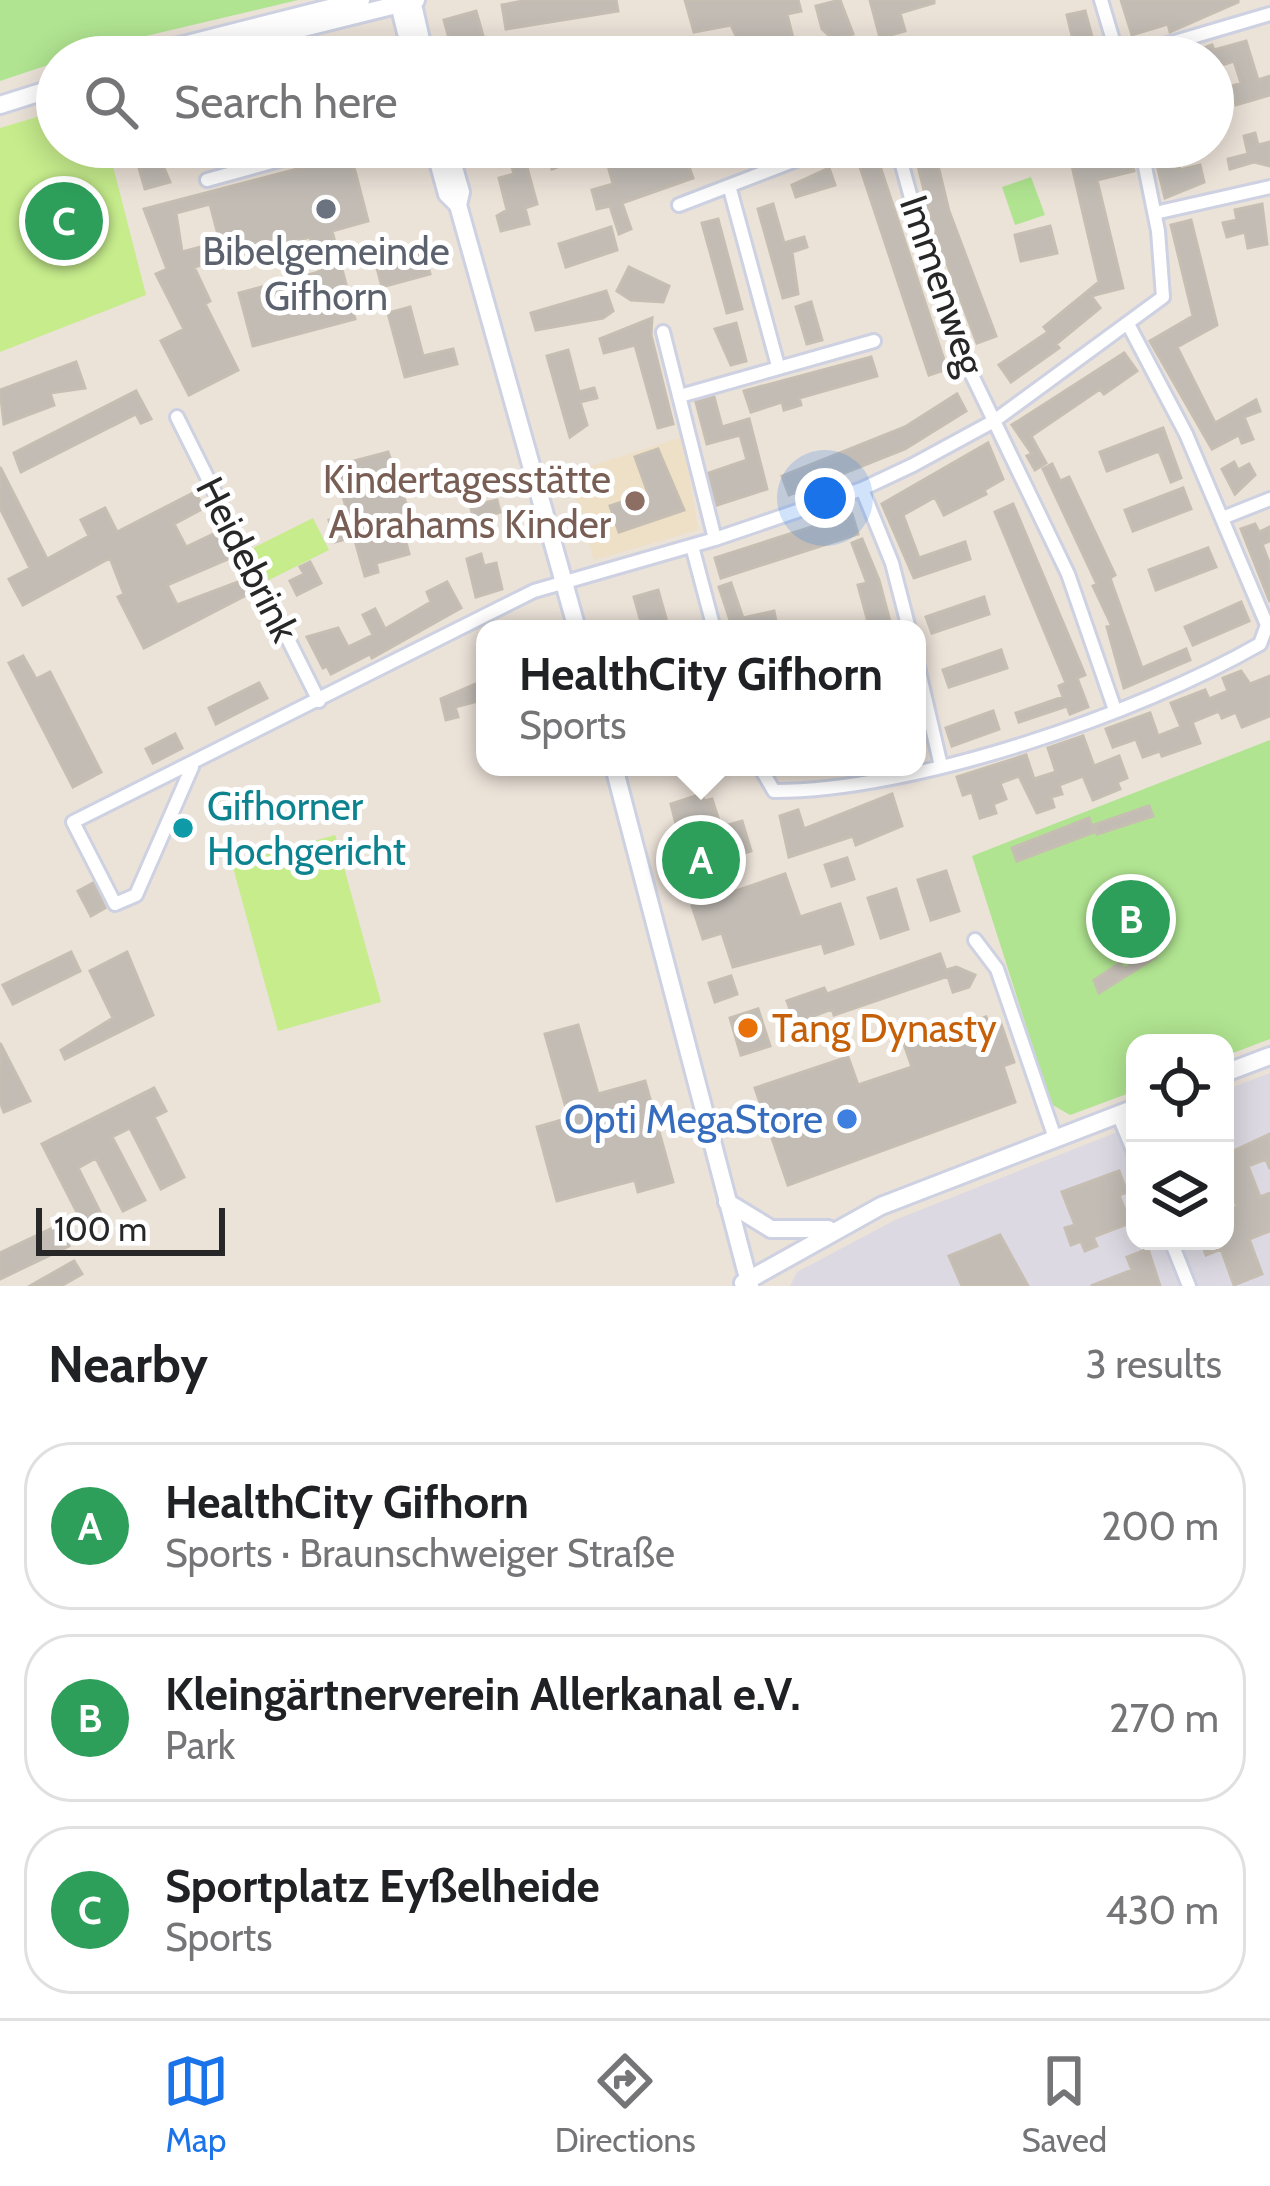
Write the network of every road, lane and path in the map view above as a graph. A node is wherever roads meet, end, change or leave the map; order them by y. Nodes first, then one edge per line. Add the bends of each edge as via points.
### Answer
1 (361, 0) edge
2 (1101, 0) edge
3 (407, 1) edge
4 (1270, 14) edge
5 (219, 36) edge
6 (269, 36) edge
7 (410, 36) edge
8 (418, 36) edge
9 (1114, 36) edge
10 (1194, 36) edge
11 (36, 94) edge
12 (0, 105) edge
13 (250, 168) edge
14 (440, 168) edge
15 (454, 168) edge
16 (780, 168) edge
17 (903, 168) edge
18 (1145, 168) edge
19 (207, 180) dead end
20 (1270, 187) edge
21 (730, 189) junction
22 (680, 205) dead end
23 (458, 206) junction
24 (1155, 213) junction
25 (1128, 324) junction
26 (663, 332) dead end
27 (874, 341) dead end
28 (778, 366) junction
29 (680, 396) junction
30 (177, 417) dead end
31 (994, 421) junction
32 (862, 489) junction
33 (1270, 499) edge
34 (1225, 517) junction
35 (715, 539) junction
36 (692, 546) junction
37 (564, 585) junction
38 (478, 620) edge
39 (574, 620) edge
40 (713, 620) edge
41 (907, 620) edge
42 (476, 621) edge
43 (1265, 646) edge
44 (320, 701) junction
45 (926, 702) edge
46 (1115, 710) junction
47 (941, 766) junction
48 (192, 767) junction
49 (926, 770) edge
50 (616, 776) edge
51 (765, 776) edge
52 (901, 776) edge
53 (975, 940) dead end
54 (1270, 1056) edge
55 (1234, 1070) edge
56 (1126, 1111) edge
57 (1055, 1138) junction
58 (727, 1202) junction
59 (835, 1228) junction
60 (1175, 1250) edge
61 (745, 1285) edge
62 (1190, 1286) edge

1 - 5 street
2 - 9 street
3 - 6 street
3 - 7 street
3 - 8 street
4 - 10 street
11 - 12 street
13 - 19 street
14 - 23 street
15 - 23 street
16 - 21 street
17 - 31 street, Immenweg via 933,278
18 - 24 street
20 - 24 street
21 - 22 street
21 - 28 street
23 - 37 street
24 - 25 street via 1163,297
25 - 31 street
25 - 34 street
26 - 29 street
27 - 28 street
28 - 29 street
29 - 35 street
30 - 44 street, Heidebrink
31 - 32 street
31 - 46 street, Immenweg via 1068,574
32 - 35 street
32 - 41 street
33 - 34 street
34 - 43 street via 1267,625
35 - 36 street
36 - 37 street
36 - 40 street
37 - 38 street
37 - 39 street
42 - 44 street
43 - 46 street
44 - 48 street
45 - 47 street
46 - 47 street
47 - 49 street
48 - 48 street via 136,895 115,904 73,823
50 - 58 street
51 - 52 street via 774,790
53 - 57 street via 997,969
54 - 55 street
56 - 57 street
57 - 59 street
58 - 59 street via 771,1229
58 - 61 street
59 - 61 street
60 - 62 street

